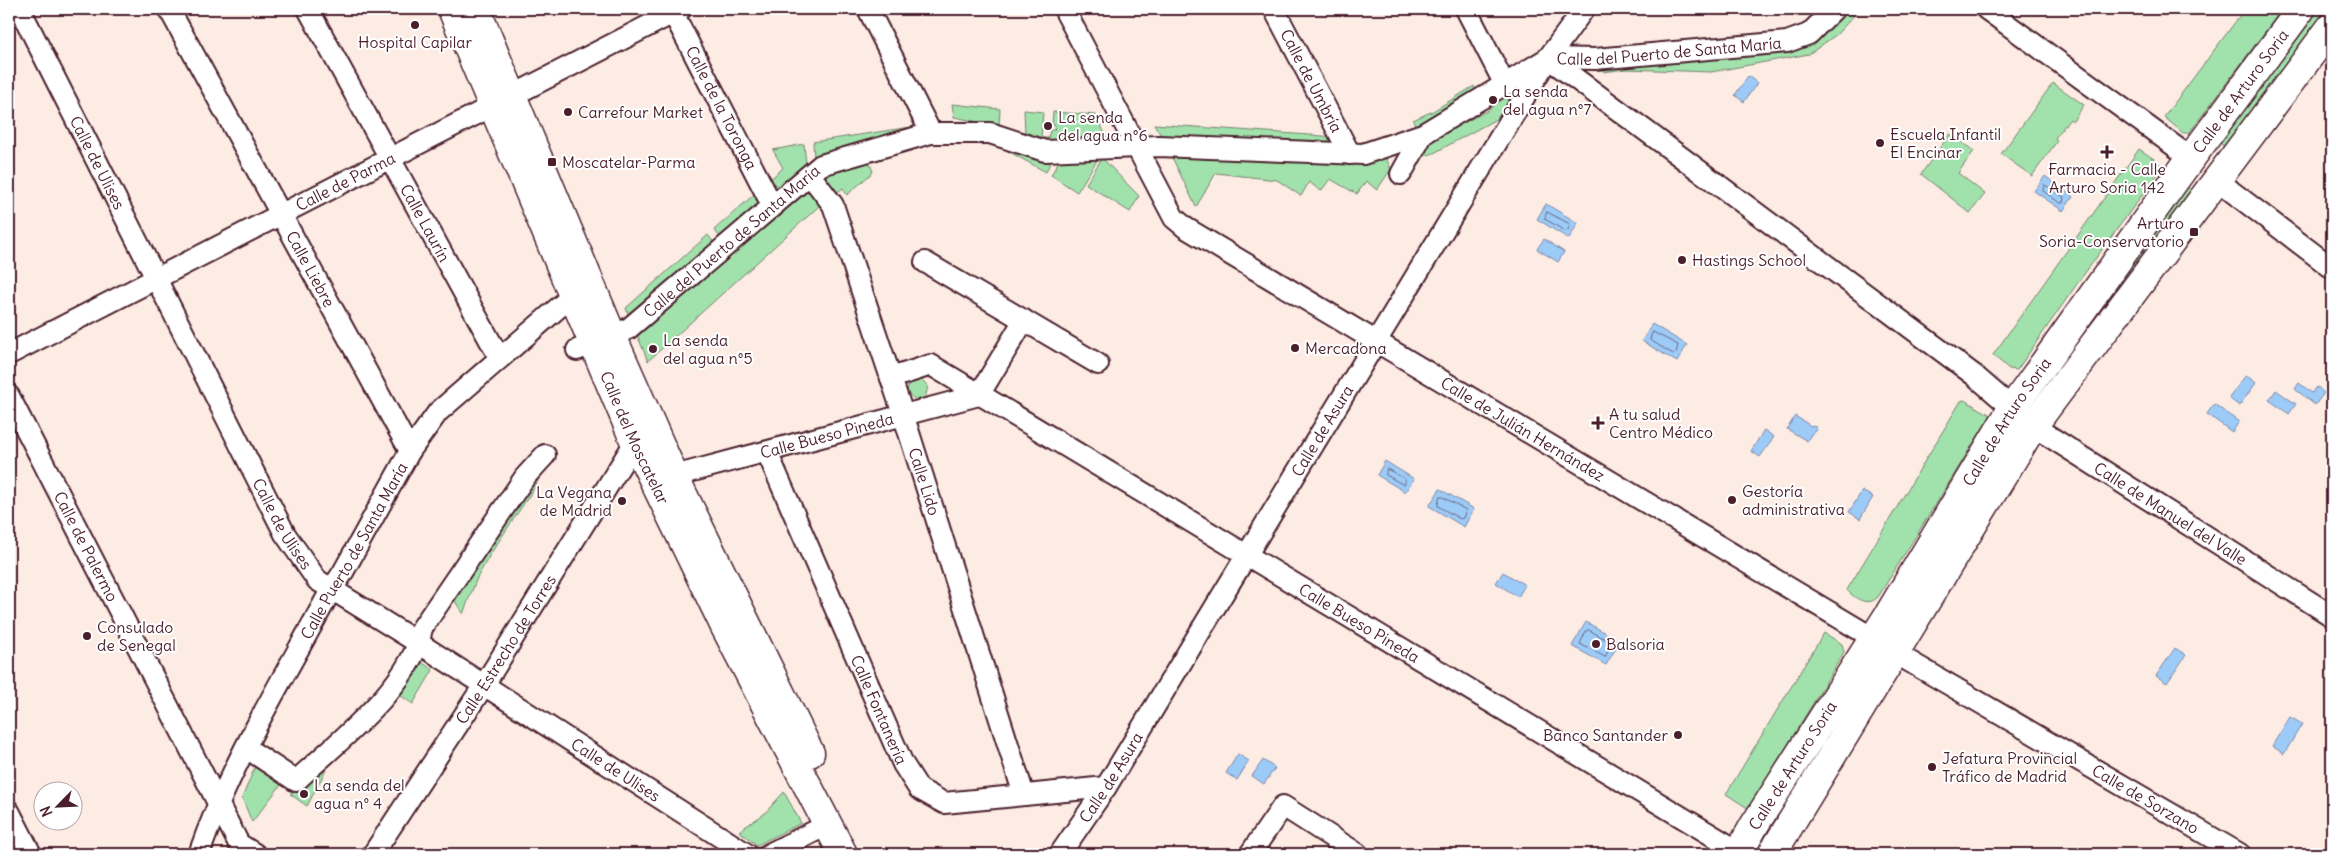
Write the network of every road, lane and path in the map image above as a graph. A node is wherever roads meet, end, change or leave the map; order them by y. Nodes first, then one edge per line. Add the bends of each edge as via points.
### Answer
1 (20, 9) edge
2 (169, 9) edge
3 (308, 9) edge
4 (452, 9) edge
5 (476, 9) edge
6 (868, 9) edge
7 (1064, 9) edge
8 (1274, 9) edge
9 (1466, 9) edge
10 (1584, 9) edge
11 (1834, 9) edge
12 (1986, 9) edge
13 (2301, 9) edge
14 (675, 10) edge
15 (2332, 26) edge
16 (1548, 58) junction
17 (1505, 85) junction
18 (503, 102) junction
19 (932, 133) junction
20 (1423, 134) junction
21 (1136, 147) junction
22 (1350, 154) junction
23 (2191, 158) junction
24 (391, 160) junction
25 (810, 174) junction
26 (1401, 174) dead end
27 (2219, 178) junction
28 (773, 207) junction
29 (281, 215) junction
30 (925, 262) dead end
31 (2332, 268) edge
32 (157, 278) junction
33 (573, 295) junction
34 (1024, 320) junction
35 (1377, 342) junction
36 (594, 343) junction
37 (9, 354) edge
38 (499, 357) junction
39 (1098, 364) dead end
40 (891, 378) junction
41 (979, 395) junction
42 (9, 396) edge
43 (2013, 407) junction
44 (903, 414) junction
45 (2034, 426) junction
46 (635, 442) junction
47 (410, 451) junction
48 (767, 452) junction
49 (545, 455) dead end
50 (674, 476) junction
51 (1247, 554) junction
52 (331, 590) junction
53 (2332, 616) edge
54 (1873, 638) junction
55 (420, 644) junction
56 (1895, 653) junction
57 (484, 686) junction
58 (254, 753) dead end
59 (1106, 787) junction
60 (1024, 794) junction
61 (219, 803) junction
62 (9, 811) edge
63 (827, 825) junction
64 (31, 854) edge
65 (199, 854) edge
66 (255, 854) edge
67 (372, 854) edge
68 (747, 854) edge
69 (769, 854) edge
70 (843, 854) edge
71 (862, 854) edge
72 (1060, 854) edge
73 (1250, 854) edge
74 (1358, 854) edge
75 (1740, 854) edge
76 (1772, 854) edge
77 (2240, 854) edge

1 - 32 street, Calle de Ulises
2 - 29 street, Calle Liebre
3 - 24 street, Calle Laurín
4 - 18 main road, Calle del Moscatelar
5 - 18 main road, Calle del Moscatelar
6 - 19 street
7 - 21 street
8 - 22 street, Calle de Umbría
9 - 17 street
10 - 16 street, Calle de Asura
11 - 16 street, Calle del Puerto de Santa María via 1809,34 1787,42 1595,59
12 - 23 street
13 - 23 main road, Calle de Arturo Soria
14 - 18 street, Calle de Parma
14 - 28 street, Calle de la Toronga
15 - 27 main road, Calle de Arturo Soria
16 - 17 street, Calle del Puerto de Santa María
16 - 35 street, Calle de Asura
16 - 43 street, Calle de Manuel del Valle
17 - 20 street, Calle del Puerto de Santa María
18 - 24 street, Calle de Parma
18 - 33 main road, Calle del Moscatelar
18 - 36 main road, Calle del Moscatelar
19 - 21 street, Calle del Puerto de Santa María via 990,133 1045,151
19 - 25 street, Calle del Puerto de Santa María via 822,164
20 - 22 street, Calle del Puerto de Santa María via 1363,154
20 - 26 street
21 - 22 street, Calle del Puerto de Santa María
21 - 35 street, Calle de Julián Hernández via 1174,218 1186,228
23 - 43 main road, Calle de Arturo Soria
24 - 29 street, Calle de Parma
24 - 38 street, Calle Laurín
25 - 28 street, Calle del Puerto de Santa María
25 - 40 street, Calle Lido via 833,205
27 - 31 street via 2231,191
27 - 45 main road, Calle de Arturo Soria
28 - 36 street, Calle del Puerto de Santa María via 628,329
29 - 32 street, Calle de Parma
29 - 47 street, Calle Liebre
30 - 34 street
32 - 37 street, Calle de Parma
32 - 52 street, Calle de Ulises via 285,534 317,580
33 - 36 main road, Calle del Moscatelar
33 - 38 street, Calle Puerto de Santa María
34 - 39 street
34 - 41 street
35 - 51 street, Calle de Asura
35 - 54 street, Calle de Julián Hernández
36 - 46 main road, Calle del Moscatelar
36 - 50 main road, Calle del Moscatelar
38 - 47 street, Calle Puerto de Santa María via 438,412
40 - 41 street, Calle Bueso Pineda via 931,365
40 - 44 street, Calle Lido
41 - 44 street, Calle Bueso Pineda
41 - 51 street, Calle Bueso Pineda
42 - 61 street, Calle de Palermo
43 - 45 street, Calle de Manuel del Valle
43 - 54 main road, Calle de Arturo Soria
44 - 48 street, Calle Bueso Pineda
44 - 60 street, Calle Lido
45 - 53 street, Calle de Manuel del Valle
45 - 56 main road, Calle de Arturo Soria
46 - 57 street, Calle Estrecho de Torres
46 - 63 main road, Calle del Moscatelar
47 - 52 street, Calle Puerto de Santa María
48 - 50 street, Calle Bueso Pineda
48 - 60 street, Calle Fontanería via 903,764 919,789 944,803
49 - 55 street via 525,477 422,628
50 - 71 main road, Calle del Moscatelar
51 - 59 street, Calle de Asura
51 - 75 street, Calle Bueso Pineda
52 - 55 street, Calle de Ulises
52 - 61 street, Calle Puerto de Santa María
54 - 75 main road, Calle de Arturo Soria via 1755,824
55 - 57 street, Calle de Ulises
55 - 58 street via 414,658 388,693 296,781
56 - 76 main road, Calle de Arturo Soria
56 - 77 street, Calle de Sorzano
57 - 67 street, Calle Estrecho de Torres
57 - 68 street, Calle de Ulises
59 - 60 street, Calle Fontanería
59 - 72 street, Calle de Asura
61 - 65 street, Calle Puerto de Santa María
61 - 66 street, Calle de Palermo via 239,844
62 - 64 street
63 - 69 street
63 - 70 main road, Calle del Moscatelar
73 - 74 street via 1283,806

